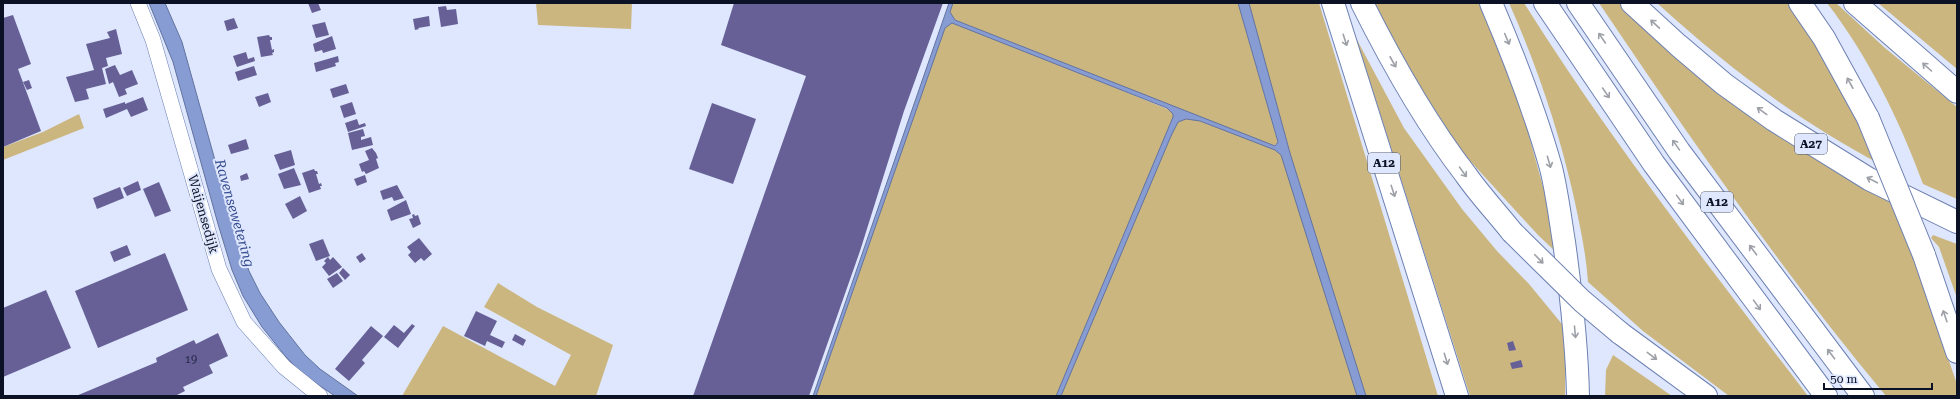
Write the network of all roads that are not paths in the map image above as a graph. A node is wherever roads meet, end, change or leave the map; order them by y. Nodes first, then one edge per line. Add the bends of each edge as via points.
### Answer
1 (138, 3) edge
2 (1333, 3) edge
3 (1362, 3) edge
4 (1491, 3) edge
5 (1545, 3) edge
6 (1578, 3) edge
7 (1632, 3) edge
8 (1800, 3) edge
9 (1855, 3) edge
10 (1957, 92) edge
11 (1957, 222) edge
12 (1957, 352) edge
13 (320, 396) edge
14 (1457, 396) edge
15 (1578, 396) edge
16 (1706, 396) edge
17 (1826, 396) edge
18 (1863, 396) edge

1 - 13 street, Waijensedijk via 153,40 219,269 244,322 284,367
2 -> 14 highway, A12
3 -> 16 highway, bridge via 1432,128 1512,232 1582,301 1620,333
4 -> 15 highway via 1533,107 1551,169 1568,273 1575,334
5 -> 17 highway, A12 via 1654,164
18 -> 6 highway, A12 via 1680,151
11 -> 7 highway, A27 via 1869,179 1774,120 1724,84
12 -> 8 highway, bridge via 1924,255 1868,118 1831,51
10 -> 9 highway

